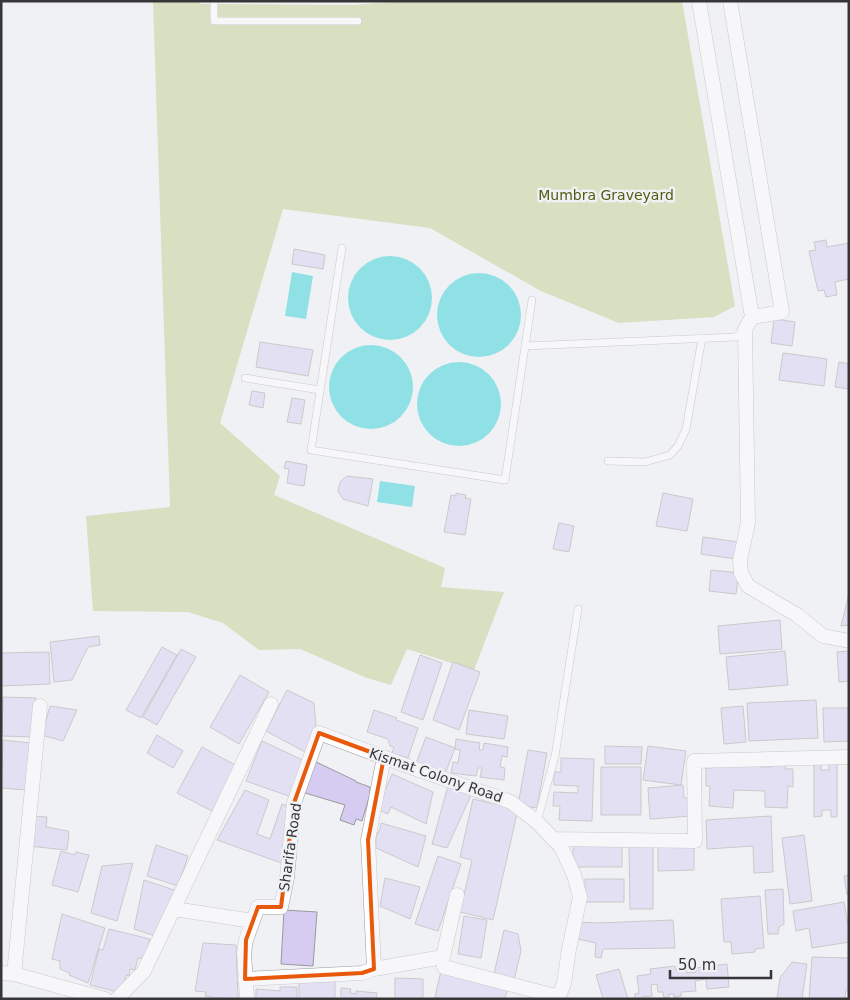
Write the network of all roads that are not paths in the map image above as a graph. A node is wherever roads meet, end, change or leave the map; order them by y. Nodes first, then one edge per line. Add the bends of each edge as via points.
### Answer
1 (214, 1) edge
2 (699, 1) edge
3 (730, 1) edge
4 (358, 21) dead end
5 (342, 248) dead end
6 (532, 300) dead end
7 (749, 323) junction
8 (702, 338) junction
9 (525, 346) junction
10 (245, 378) dead end
11 (320, 390) junction
12 (608, 461) dead end
13 (578, 610) dead end
14 (849, 641) edge
15 (271, 704) dead end
16 (40, 706) dead end
17 (319, 733) joint
18 (384, 757) junction
19 (849, 757) edge
20 (537, 822) junction
21 (553, 839) junction
22 (457, 895) dead end
23 (174, 909) junction
24 (253, 921) junction
25 (444, 967) dead end
26 (374, 969) junction
27 (7, 974) edge
28 (245, 979) junction
29 (559, 998) edge
30 (105, 999) edge
31 (118, 999) edge
32 (247, 999) edge

1 - 4 lane via 214,21
2 - 7 street
3 - 7 street via 782,312
5 - 11 lane
6 - 9 lane
7 - 8 lane via 743,333 735,337
7 - 14 street via 748,523 740,560 741,573 748,586 797,615 823,636
8 - 9 lane
8 - 12 lane via 686,429 678,446 670,455 645,462
9 - 11 lane via 504,480 311,450
10 - 11 lane
13 - 20 lane via 556,756
15 - 23 street
16 - 27 street
17 - 18 street, Kismat Colony Road
17 - 24 street, Sharifa Road via 294,803 281,907 258,907
18 - 20 street, Kismat Colony Road via 511,802
18 - 26 street via 368,840
19 - 21 street via 694,761 695,841
20 - 21 street, Kismat Colony Road
21 - 29 street, Kismat Colony Road via 561,847 580,897
22 - 26 street via 444,956
23 - 24 street
23 - 31 street via 144,971
24 - 28 street, Sharifa Road via 244,952
25 - 29 street
26 - 28 street via 362,973
27 - 30 street
28 - 32 street, Sharifa Road

